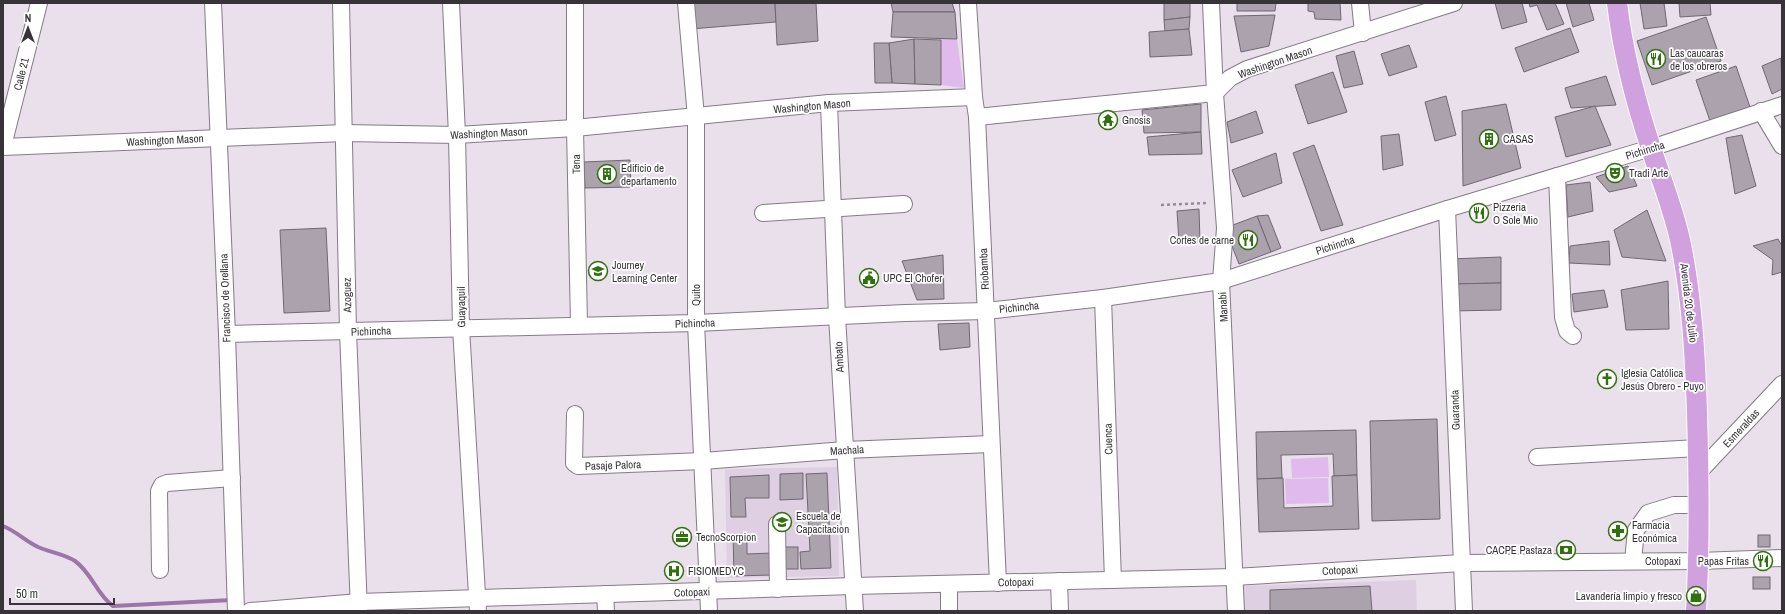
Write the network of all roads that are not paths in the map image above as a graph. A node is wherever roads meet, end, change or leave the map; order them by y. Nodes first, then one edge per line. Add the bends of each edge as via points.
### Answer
1 (38, 3) edge
2 (213, 3) edge
3 (341, 3) edge
4 (451, 3) edge
5 (575, 3) edge
6 (686, 3) edge
7 (968, 3) edge
8 (1211, 3) edge
9 (1360, 3) edge
10 (1454, 3) edge
11 (1617, 3) edge
12 (1363, 33) junction
13 (1215, 93) junction
14 (974, 97) junction
15 (829, 103) junction
16 (1782, 105) edge
17 (1761, 111) junction
18 (696, 117) junction
19 (977, 117) junction
20 (575, 128) junction
21 (344, 134) junction
22 (457, 135) junction
23 (218, 138) junction
24 (3, 146) edge
25 (1782, 146) edge
26 (1651, 148) junction
27 (1557, 176) junction
28 (904, 204) dead end
29 (833, 208) junction
30 (1448, 209) junction
31 (763, 213) dead end
32 (1222, 281) junction
33 (1103, 298) junction
34 (986, 311) junction
35 (837, 317) junction
36 (696, 323) junction
37 (580, 325) junction
38 (461, 328) junction
39 (348, 331) junction
40 (227, 334) junction
41 (1573, 336) dead end
42 (1782, 384) edge
43 (575, 414) dead end
44 (991, 444) junction
45 (1698, 448) junction
46 (845, 450) junction
47 (1537, 457) dead end
48 (703, 461) junction
49 (1699, 472) junction
50 (232, 478) junction
51 (1700, 505) junction
52 (777, 524) dead end
53 (1782, 558) edge
54 (1699, 561) junction
55 (1633, 562) junction
56 (1462, 563) junction
57 (160, 570) dead end
58 (1234, 577) junction
59 (1113, 580) junction
60 (1059, 581) junction
61 (998, 583) junction
62 (949, 584) junction
63 (853, 586) junction
64 (778, 589) junction
65 (708, 591) junction
66 (605, 594) junction
67 (478, 605) edge
68 (239, 606) edge
69 (359, 607) edge
70 (606, 611) edge
71 (709, 611) edge
72 (855, 611) edge
73 (949, 611) edge
74 (1060, 611) edge
75 (1236, 611) edge
76 (1464, 611) edge
77 (1696, 611) edge

1 - 24 street, Calle 21
2 - 23 street, Francisco de Orellana
3 - 21 street, Azoguez
4 - 22 street, Guayaquil
5 - 20 street, Tena
6 - 18 street, Quito
7 - 14 street, Riobamba
8 - 13 street, Manabi
9 - 12 street
10 - 12 street, Washington Mason
11 - 26 main road, Avenida 20 de Julio via 1623,48
12 - 13 street, Washington Mason via 1247,70 1230,78
13 - 19 street
13 - 32 street, Manabi via 1225,228
14 - 15 street, Washington Mason
14 - 19 street, Riobamba
15 - 18 street, Washington Mason
15 - 29 street, Ambato
16 - 17 street, Pichincha
17 - 25 street
17 - 26 street, Pichincha
18 - 20 street, Washington Mason
18 - 36 street, Quito
19 - 34 street, Riobamba
20 - 22 street, Washington Mason
20 - 37 street, Tena
21 - 22 street, Washington Mason
21 - 23 street, Washington Mason
21 - 39 street, Azoguez
22 - 38 street, Guayaquil
23 - 24 street, Washington Mason
23 - 40 street, Francisco de Orellana
26 - 27 street, Pichincha
26 - 45 main road, Avenida 20 de Julio via 1670,199 1687,283 1694,344
27 - 30 street, Pichincha
27 - 41 street via 1563,317 1567,331
28 - 29 street
29 - 31 street
29 - 35 street, Ambato
30 - 32 street, Pichincha
30 - 56 street, Guaranda
32 - 33 street, Pichincha
32 - 58 street, Manabi
33 - 34 street, Pichincha
33 - 59 street, Cuenca
34 - 35 street, Pichincha via 905,312
34 - 44 street, Riobamba
35 - 36 street, Pichincha
35 - 46 street, Ambato
36 - 37 street, Pichincha
36 - 48 street, Quito
37 - 38 street, Pichincha
38 - 39 street, Pichincha
38 - 67 street, Guayaquil
39 - 40 street, Pichincha
39 - 69 street, Azoguez
40 - 50 street, Francisco de Orellana
42 - 49 street, Esmeraldas
43 - 48 street, Pasaje Palora via 574,462 578,466
44 - 46 street, Machala
44 - 61 street, Riobamba
45 - 47 street
45 - 49 main road, Avenida 20 de Julio
46 - 48 street, Machala
46 - 63 street, Ambato
48 - 65 street, Quito
49 - 51 main road, Avenida 20 de Julio
50 - 57 street via 162,485 159,491
50 - 68 street, Francisco de Orellana
51 - 54 main road, Avenida 20 de Julio
51 - 55 street via 1674,505 1648,513 1636,530
52 - 64 street
53 - 54 street, Cotopaxi
54 - 55 street, Cotopaxi
54 - 77 main road, Avenida 20 de Julio
55 - 56 street, Cotopaxi
56 - 58 street, Cotopaxi
56 - 76 street, Guaranda
58 - 59 street, Cotopaxi
58 - 75 street, Manabi
59 - 60 street, Cotopaxi
60 - 61 street, Cotopaxi
60 - 74 street
61 - 62 street, Cotopaxi
62 - 63 street, Cotopaxi
62 - 73 street
63 - 64 street, Cotopaxi
63 - 72 street, Ambato
64 - 65 street, Cotopaxi
65 - 66 street, Cotopaxi
65 - 71 street, Quito
66 - 67 street, Cotopaxi
66 - 70 street
67 - 69 street, Cotopaxi
68 - 69 street, Cotopaxi

